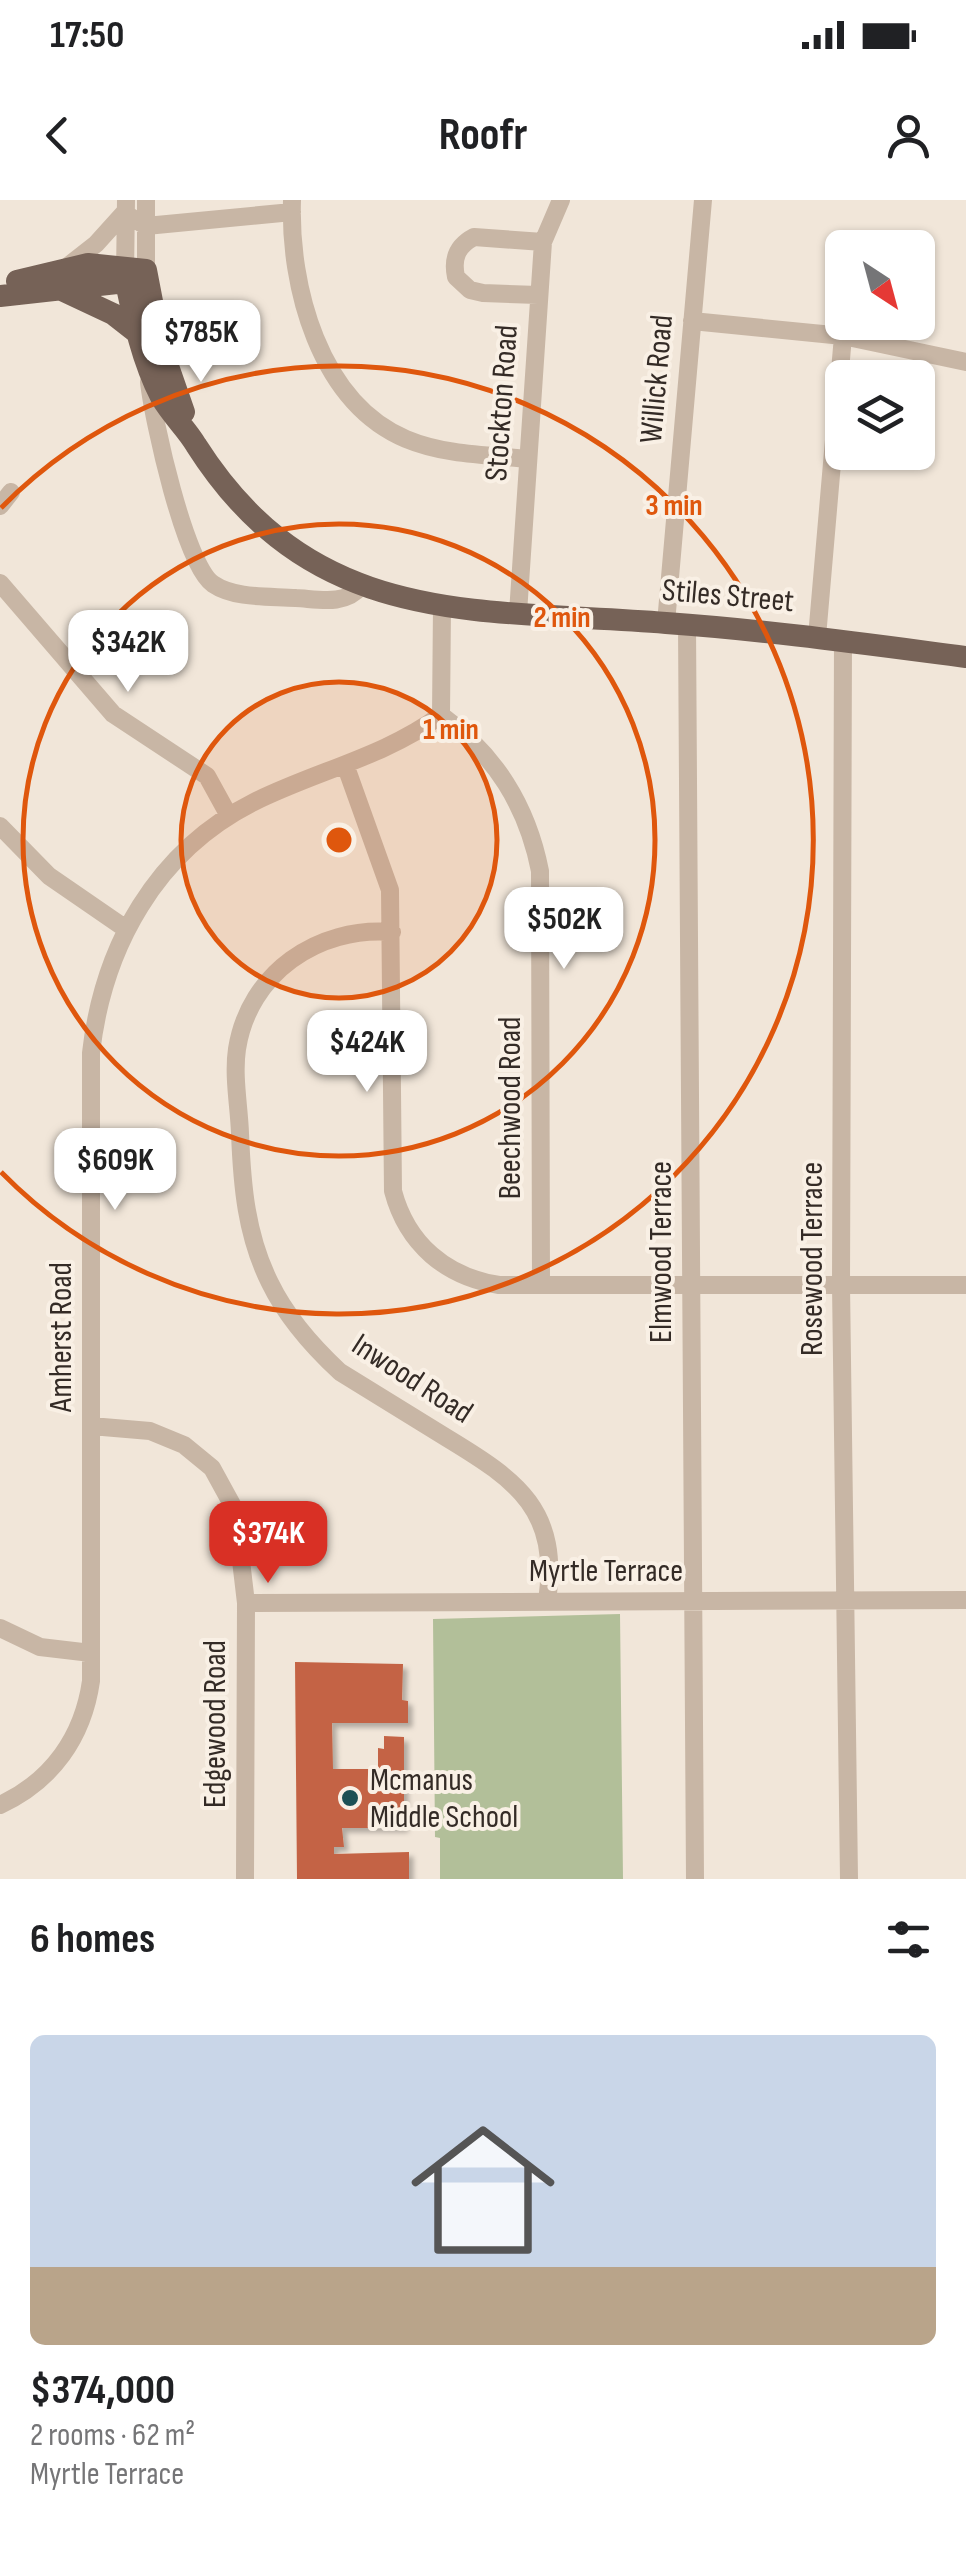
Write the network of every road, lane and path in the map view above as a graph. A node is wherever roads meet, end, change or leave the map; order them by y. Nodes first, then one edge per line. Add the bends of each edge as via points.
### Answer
1 (146, 200) edge
2 (560, 200) edge
3 (702, 200) edge
4 (125, 206) edge
5 (292, 206) edge
6 (146, 226) junction
7 (542, 242) junction
8 (132, 272) junction
9 (60, 278) junction
10 (0, 286) edge
11 (0, 296) edge
12 (538, 296) junction
13 (692, 321) junction
14 (136, 332) junction
15 (825, 334) edge
16 (842, 340) edge
17 (861, 340) edge
18 (146, 362) junction
19 (966, 362) edge
20 (189, 434) junction
21 (528, 459) junction
22 (0, 582) edge
23 (360, 587) junction
24 (442, 606) junction
25 (518, 613) junction
26 (676, 624) junction
27 (817, 637) junction
28 (843, 640) junction
29 (965, 651) edge
30 (441, 715) junction
31 (346, 767) junction
32 (229, 816) junction
33 (0, 826) edge
34 (126, 929) junction
35 (392, 932) junction
36 (541, 1285) junction
37 (691, 1285) junction
38 (841, 1285) junction
39 (966, 1285) edge
40 (91, 1426) junction
41 (846, 1600) junction
42 (966, 1600) edge
43 (694, 1601) junction
44 (546, 1602) junction
45 (246, 1603) junction
46 (0, 1628) edge
47 (92, 1653) junction
48 (0, 1805) edge
49 (245, 1879) edge
50 (695, 1879) edge
51 (849, 1879) edge

1 - 6 street
2 - 7 street, Stockton Road
3 - 13 street, Willick Road
4 - 6 street
4 - 8 street
4 - 9 street
5 - 6 street
5 - 21 street via 312,324 349,399 374,422 420,444
6 - 8 street
7 - 12 street, Stockton Road
7 - 12 street via 474,237 455,259 456,277 470,290
8 - 9 main road
8 - 14 main road, Stiles Street
8 - 20 main road, Stiles Street
9 - 10 main road
9 - 11 main road
9 - 14 main road
12 - 21 street, Stockton Road
13 - 15 street
13 - 26 street, Willick Road
14 - 18 main road, Stiles Street
16 - 27 street
17 - 19 street
18 - 20 main road, Stiles Street
18 - 23 street via 154,424 195,558 209,581 244,594 330,600
20 - 23 main road, Stiles Street via 264,528 298,555
21 - 25 street, Stockton Road
22 - 32 street via 113,714 195,764
23 - 24 main road, Stiles Street
24 - 25 main road, Stiles Street
24 - 30 street
25 - 26 main road, Stiles Street
26 - 27 main road, Stiles Street
26 - 37 street, Elmwood Terrace
27 - 28 main road, Stiles Street
28 - 29 main road, Stiles Street
28 - 38 street, Rosewood Terrace
30 - 31 street, Amherst Road
30 - 36 street, Beechwood Road via 479,746 508,784 529,826 540,871
31 - 32 street, Amherst Road
31 - 35 street via 380,853
32 - 34 street, Amherst Road via 180,855
33 - 34 street via 49,876
34 - 40 street, Amherst Road via 102,989 91,1053
35 - 36 street via 390,1160 401,1215 422,1247 451,1270 486,1283
35 - 44 street, Inwood Road via 350,933 308,948 274,974 249,1010 237,1053 250,1230 284,1308 319,1353 522,1491 548,1547
36 - 37 street
37 - 38 street
37 - 43 street, Elmwood Terrace
38 - 39 street
38 - 41 street, Rosewood Terrace
40 - 45 street, Edgewood Road via 162,1434 212,1468 235,1510
40 - 47 street, Amherst Road
41 - 42 street, Myrtle Terrace
41 - 43 street, Myrtle Terrace
41 - 51 street, Rosewood Terrace
43 - 44 street, Myrtle Terrace
43 - 50 street, Elmwood Terrace
44 - 45 street, Myrtle Terrace
45 - 49 street, Edgewood Road
46 - 47 street via 40,1648
47 - 48 street, Amherst Road via 88,1696 72,1741 43,1778

